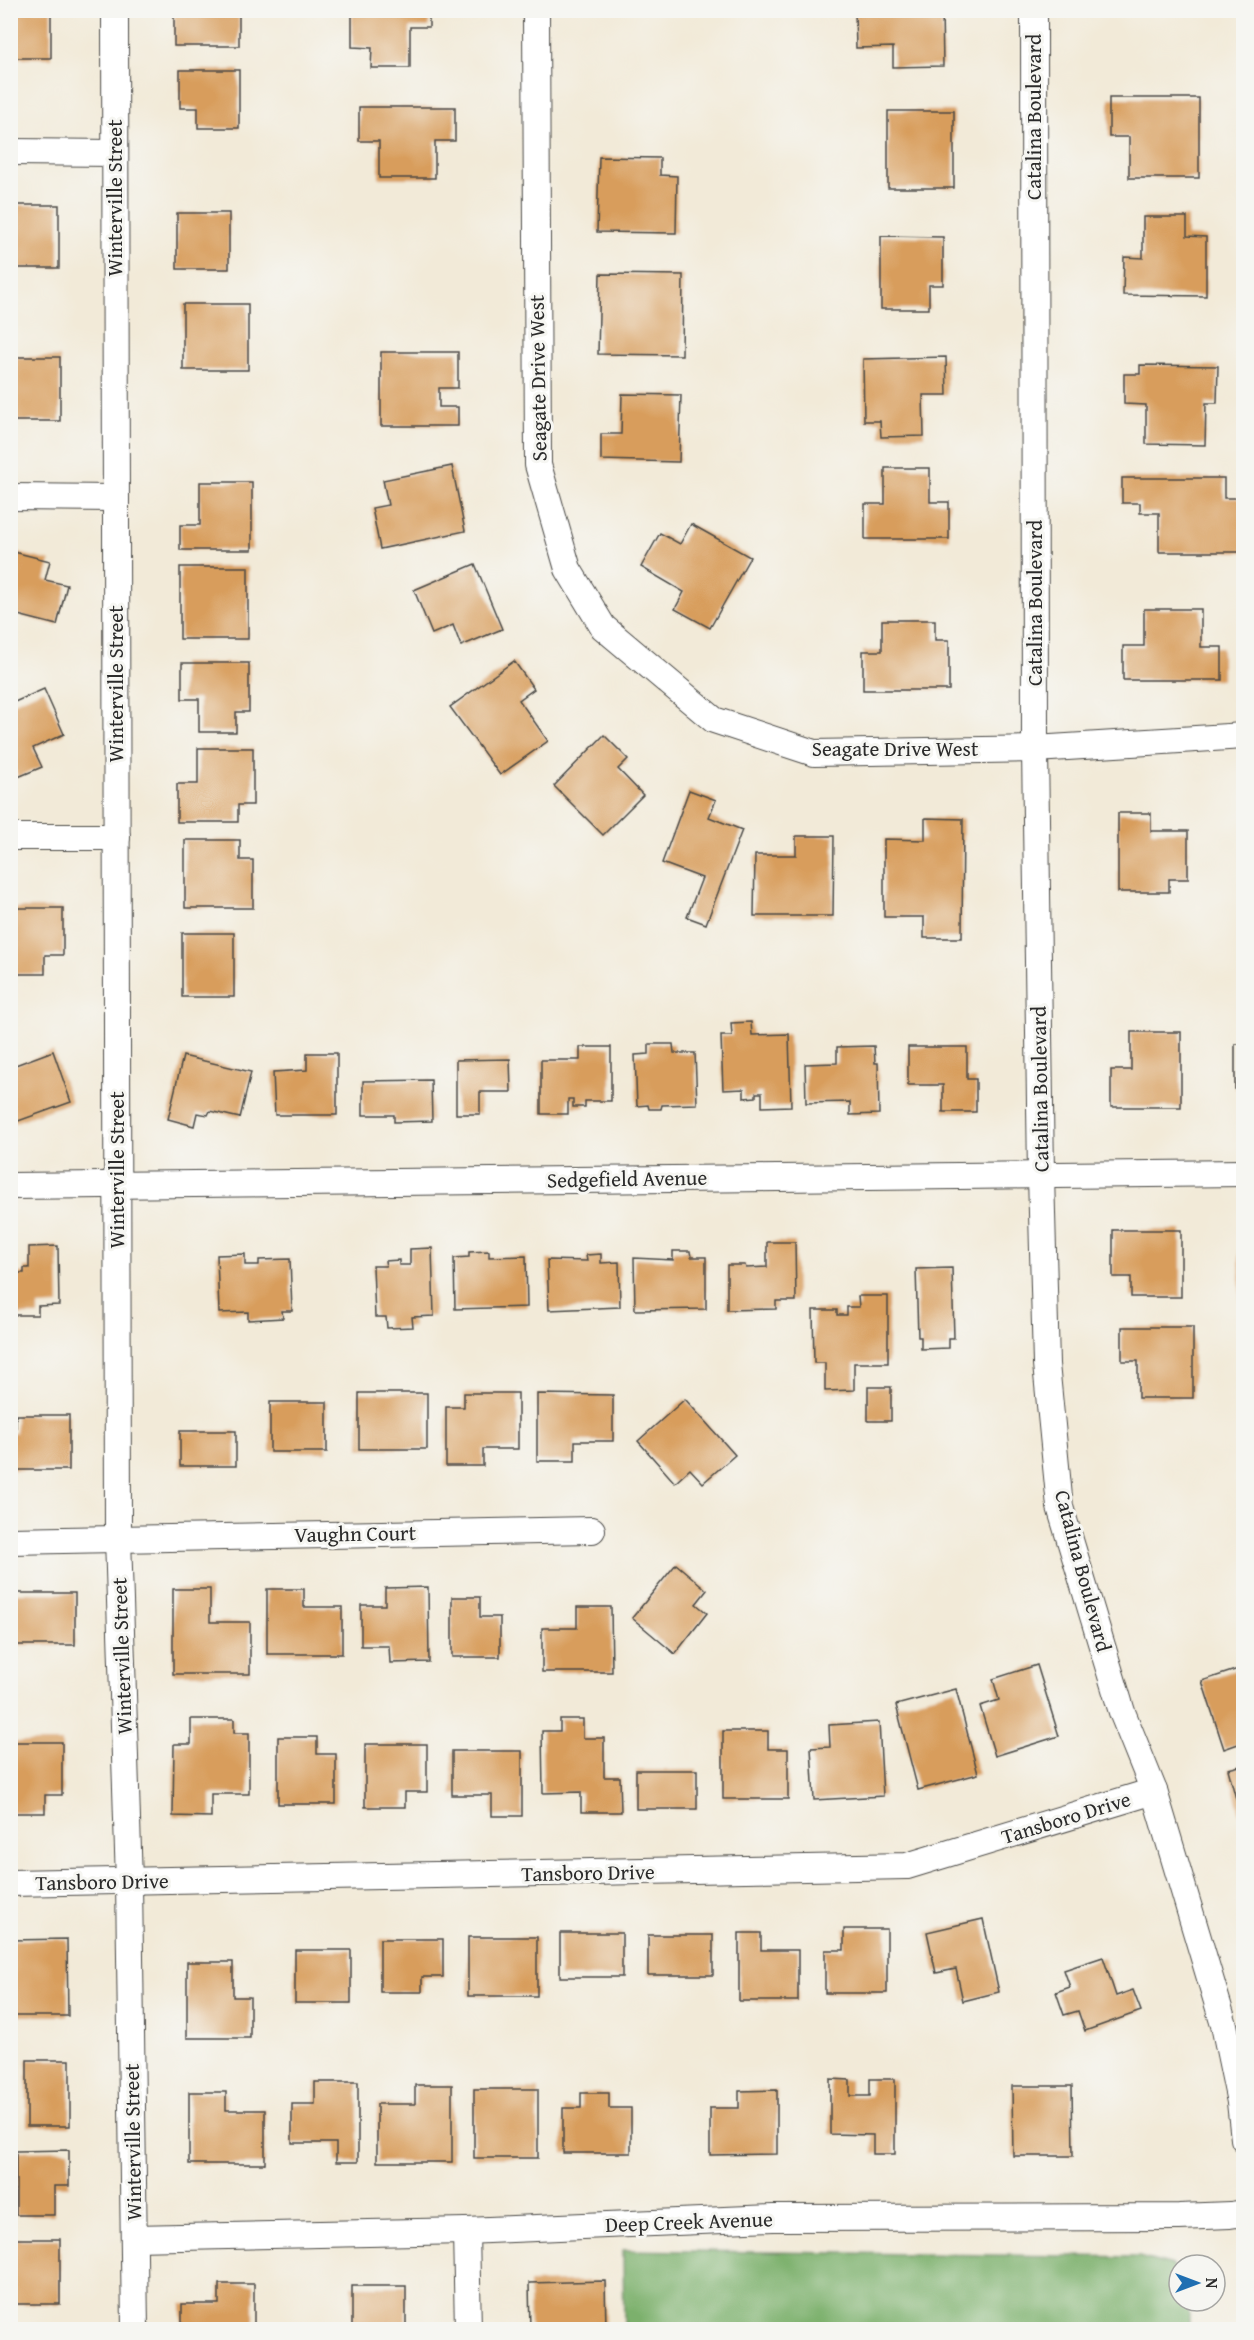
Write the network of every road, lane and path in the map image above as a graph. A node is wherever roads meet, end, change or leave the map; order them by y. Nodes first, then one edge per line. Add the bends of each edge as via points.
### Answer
1 (115, 10) edge
2 (536, 10) edge
3 (1034, 10) edge
4 (10, 152) edge
5 (115, 153) junction
6 (10, 497) edge
7 (116, 498) junction
8 (1244, 736) edge
9 (1035, 749) junction
10 (10, 837) edge
11 (117, 837) junction
12 (1244, 1173) edge
13 (1041, 1175) junction
14 (117, 1184) junction
15 (10, 1186) edge
16 (592, 1530) dead end
17 (118, 1538) junction
18 (10, 1541) edge
19 (1154, 1791) junction
20 (129, 1882) junction
21 (10, 1883) edge
22 (1244, 2139) edge
23 (1244, 2213) edge
24 (466, 2230) junction
25 (134, 2238) junction
26 (135, 2330) edge
27 (468, 2330) edge

1 - 5 street, Winterville Street
2 - 9 street, Seagate Drive West via 538,465 568,569 603,627 714,720 814,753
3 - 9 street, Catalina Boulevard
4 - 5 street
5 - 7 street, Winterville Street
6 - 7 street
7 - 11 street, Winterville Street
8 - 9 street, Seagate Drive West
9 - 13 street, Catalina Boulevard
10 - 11 street
11 - 14 street, Winterville Street
12 - 13 street, Sedgefield Avenue
13 - 14 street, Sedgefield Avenue
13 - 19 street, Catalina Boulevard via 1046,1364 1060,1507 1122,1712
14 - 15 street, Sedgefield Avenue
14 - 17 street, Winterville Street
16 - 17 street, Vaughn Court
17 - 18 street, Vaughn Court
17 - 20 street, Winterville Street
19 - 20 street, Tansboro Drive via 907,1866
19 - 22 street, Catalina Boulevard via 1224,2025
20 - 21 street, Tansboro Drive
20 - 25 street, Winterville Street
23 - 24 street, Deep Creek Avenue via 1179,2217 772,2218
24 - 25 street, Deep Creek Avenue
24 - 27 street
25 - 26 street, Winterville Street

